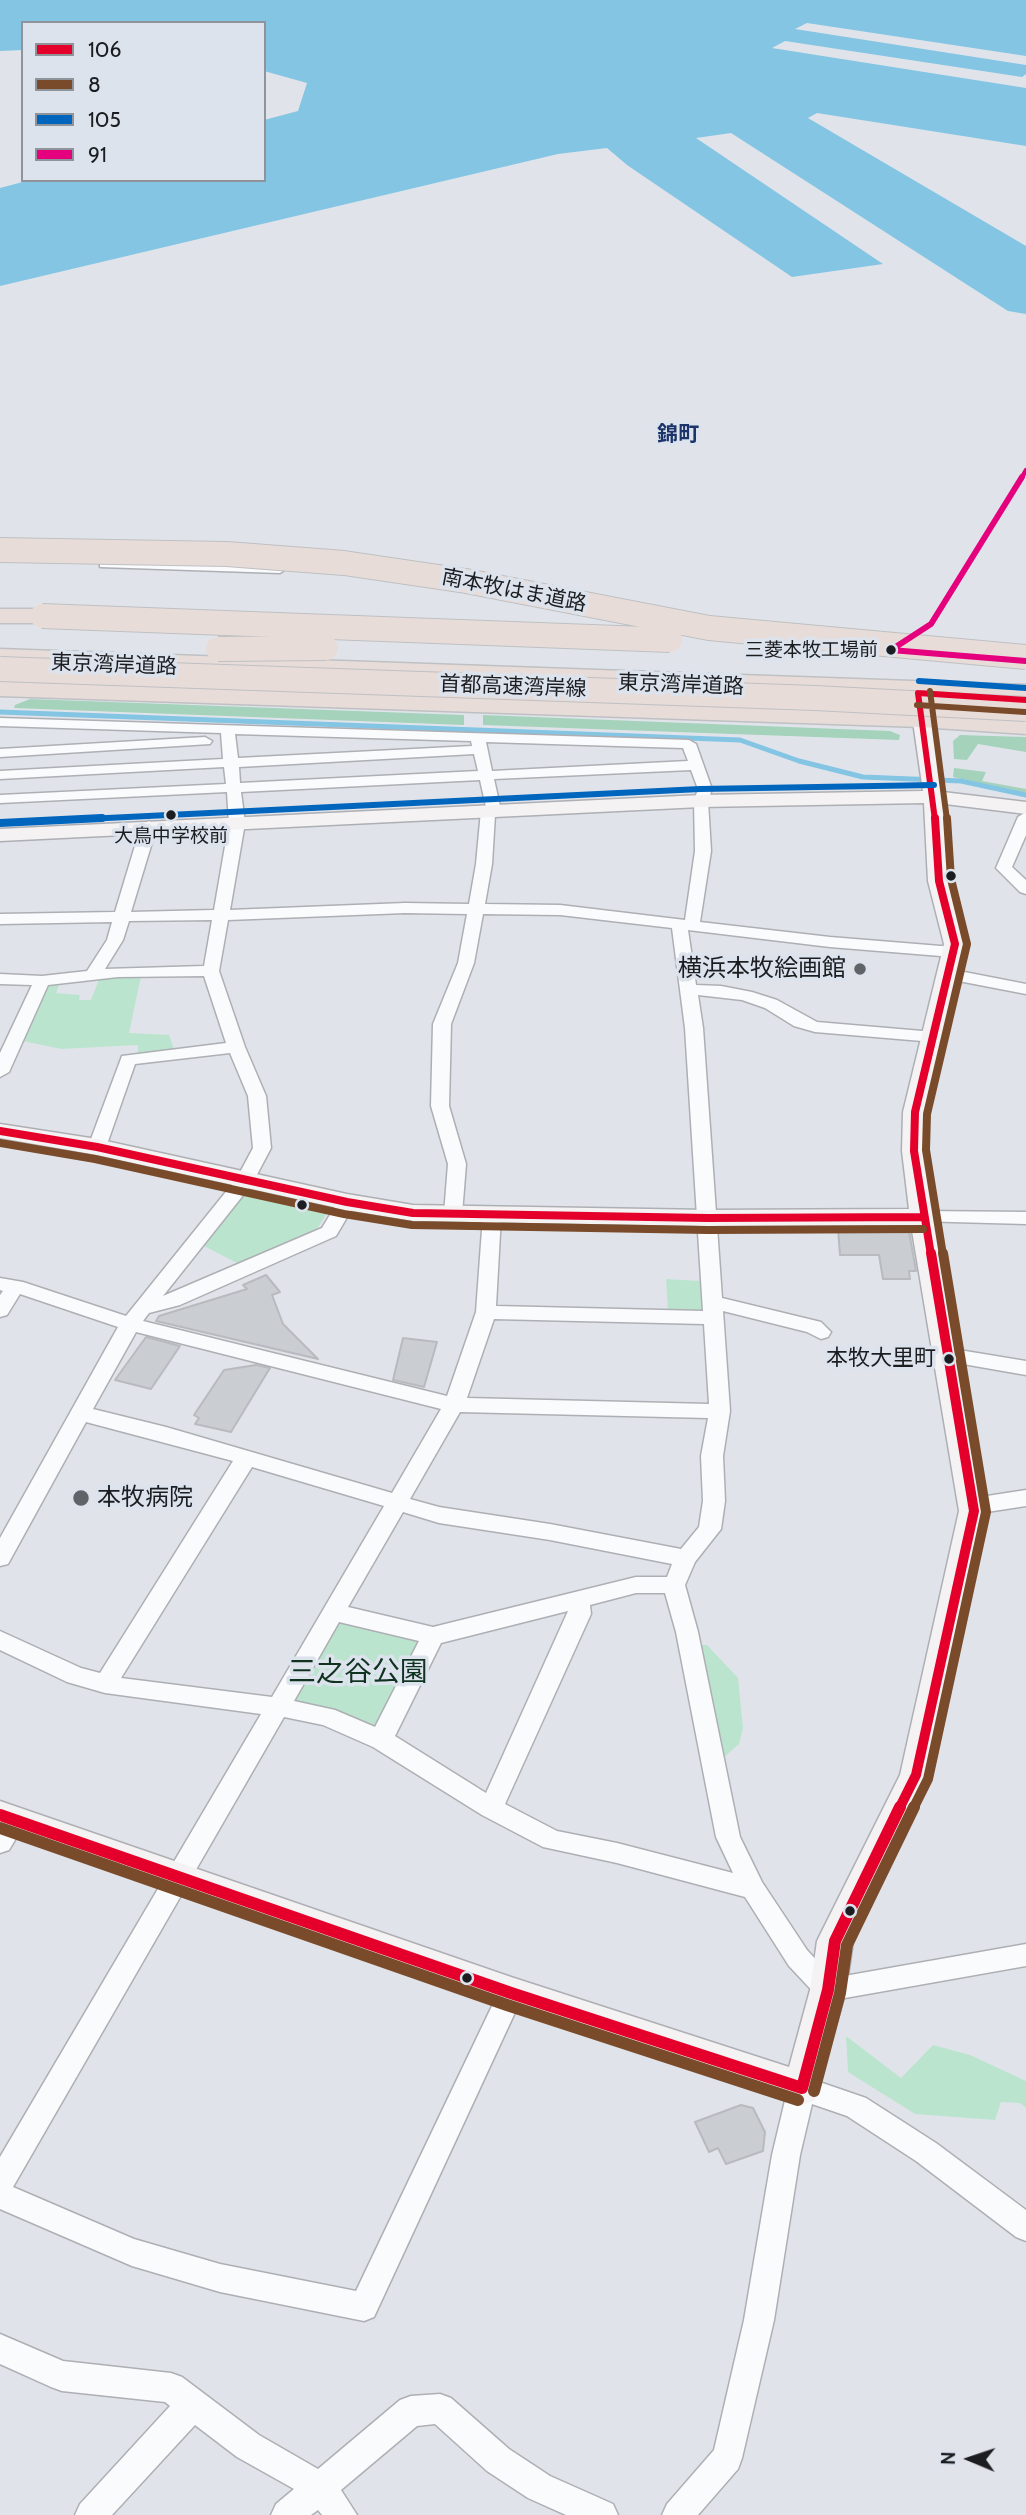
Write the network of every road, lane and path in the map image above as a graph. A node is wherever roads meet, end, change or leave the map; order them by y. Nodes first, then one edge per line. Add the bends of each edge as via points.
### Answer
1 (0, 544) edge
2 (0, 552) edge
3 (0, 561) edge
4 (412, 573) junction
5 (0, 615) edge
6 (988, 653) junction
7 (1026, 659) edge
8 (1, 663) edge
9 (1026, 668) edge
10 (0, 688) edge
11 (918, 693) junction
12 (1026, 693) edge
13 (1026, 700) edge
14 (1026, 709) edge
15 (921, 719) junction
16 (0, 722) edge
17 (1026, 726) edge
18 (229, 735) junction
19 (479, 744) junction
20 (0, 753) edge
21 (232, 763) junction
22 (697, 765) junction
23 (0, 775) edge
24 (488, 775) junction
25 (932, 786) junction
26 (235, 787) junction
27 (0, 799) edge
28 (701, 801) junction
29 (1026, 808) edge
30 (491, 811) junction
31 (1026, 817) edge
32 (237, 823) junction
33 (149, 826) junction
34 (0, 835) edge
35 (1026, 889) edge
36 (477, 910) junction
37 (222, 915) junction
38 (121, 918) junction
39 (0, 919) edge
40 (686, 925) junction
41 (951, 963) junction
42 (211, 971) junction
43 (93, 974) junction
44 (0, 979) edge
45 (42, 981) junction
46 (1026, 989) edge
47 (688, 990) junction
48 (934, 1037) junction
49 (236, 1047) junction
50 (0, 1072) edge
51 (0, 1131) edge
52 (97, 1147) junction
53 (245, 1180) junction
54 (347, 1202) junction
55 (453, 1214) junction
56 (492, 1216) junction
57 (923, 1217) junction
58 (708, 1218) junction
59 (1026, 1218) edge
60 (8, 1285) edge
61 (0, 1310) edge
62 (715, 1310) junction
63 (486, 1312) junction
64 (136, 1316) junction
65 (821, 1332) dead end
66 (947, 1355) junction
67 (1026, 1368) edge
68 (454, 1405) junction
69 (720, 1410) junction
70 (80, 1413) junction
71 (247, 1457) junction
72 (1026, 1498) edge
73 (398, 1502) junction
74 (974, 1506) junction
75 (0, 1558) edge
76 (686, 1558) junction
77 (674, 1585) junction
78 (578, 1602) junction
79 (334, 1612) junction
80 (433, 1636) junction
81 (0, 1640) edge
82 (106, 1684) junction
83 (280, 1707) junction
84 (381, 1740) junction
85 (491, 1808) junction
86 (5, 1826) edge
87 (180, 1878) junction
88 (753, 1889) junction
89 (1026, 1955) edge
90 (828, 1990) junction
91 (511, 1993) junction
92 (802, 2088) junction
93 (0, 2183) edge
94 (0, 2195) edge
95 (1026, 2227) edge
96 (0, 2349) edge
97 (194, 2404) junction
98 (319, 2486) junction
99 (91, 2515) edge
100 (287, 2515) edge
101 (341, 2515) edge
102 (602, 2515) edge
103 (678, 2515) edge

1 - 4 street via 288,554 380,564
2 - 6 highway, 南本牧はま道路, bridge via 186,553 344,563 466,580 709,628
2 - 7 highway, 南本牧はま道路, bridge via 335,573 681,630
3 - 4 street
4 - 7 street via 690,633
5 - 9 highway, bridge via 590,636
6 - 7 highway, 南本牧はま道路, bridge
6 - 8 highway, bridge via 563,638 291,649 75,649
8 - 11 highway, 東京湾岸道路
8 - 12 highway, 首都高速湾岸線
8 - 14 highway, 首都高速湾岸線, bridge
10 - 15 highway, 東京湾岸道路
11 - 13 highway, 東京湾岸道路
11 - 15 street
15 - 17 highway, 東京湾岸道路
15 - 25 street
16 - 18 street
18 - 19 street
18 - 20 street
18 - 21 street
19 - 21 street
19 - 22 street via 689,744
19 - 24 street
21 - 23 street
21 - 26 street
22 - 24 street
22 - 28 street via 705,789
24 - 26 street
24 - 30 street
25 - 28 street
25 - 29 street
25 - 41 street via 939,881 955,944
26 - 27 street
26 - 32 street
28 - 30 street
28 - 40 street via 703,851
30 - 32 street
30 - 36 street
31 - 35 street via 1004,868
32 - 33 street
32 - 37 street
33 - 34 street
33 - 38 street
36 - 37 street
36 - 40 street via 560,910
36 - 55 street via 466,963 442,1024 440,1106 457,1164
37 - 38 street
37 - 42 street
38 - 39 street
38 - 43 street via 115,940
40 - 41 street
40 - 47 street
41 - 46 street
41 - 48 street
42 - 43 street
42 - 49 street
43 - 45 street
44 - 45 street
45 - 50 street
47 - 48 street via 747,996 815,1027
47 - 58 street
48 - 57 street via 915,1112
49 - 52 street via 128,1060
49 - 53 street via 257,1096 262,1148
51 - 52 street
52 - 53 street
53 - 54 street
53 - 64 street
54 - 55 street via 412,1213
54 - 64 street via 329,1232
55 - 56 street
56 - 58 street
56 - 63 street
57 - 58 street
57 - 59 street
57 - 66 street
58 - 62 street
60 - 61 street
60 - 64 street
62 - 63 street
62 - 65 street
62 - 69 street
63 - 68 street
64 - 68 street
64 - 70 street
66 - 67 street
66 - 74 street
68 - 69 street
68 - 73 street
69 - 76 street via 712,1456 710,1530
70 - 71 street
70 - 75 street
71 - 73 street
71 - 82 street
72 - 74 street
73 - 76 street via 439,1515
73 - 79 street
74 - 90 street via 916,1775 835,1941
76 - 77 street
77 - 78 street via 636,1586
77 - 88 street via 728,1837
78 - 80 street
78 - 85 street via 580,1614
79 - 80 street
79 - 83 street
80 - 84 street
81 - 82 street via 75,1676
82 - 83 street
83 - 84 street via 327,1717
83 - 87 street
84 - 85 street
85 - 88 street via 552,1840
86 - 87 street
87 - 91 street
87 - 93 street
88 - 90 street via 798,1958
89 - 90 street
90 - 92 street
91 - 92 street
91 - 94 street via 364,2307 220,2278 132,2252
92 - 95 street via 856,2107 926,2152
92 - 103 street via 786,2155 759,2320 727,2458
96 - 97 street via 62,2376 171,2388
97 - 98 street via 248,2446
97 - 99 street
98 - 100 street
98 - 101 street
98 - 102 street via 411,2411 440,2409 498,2460 539,2487

